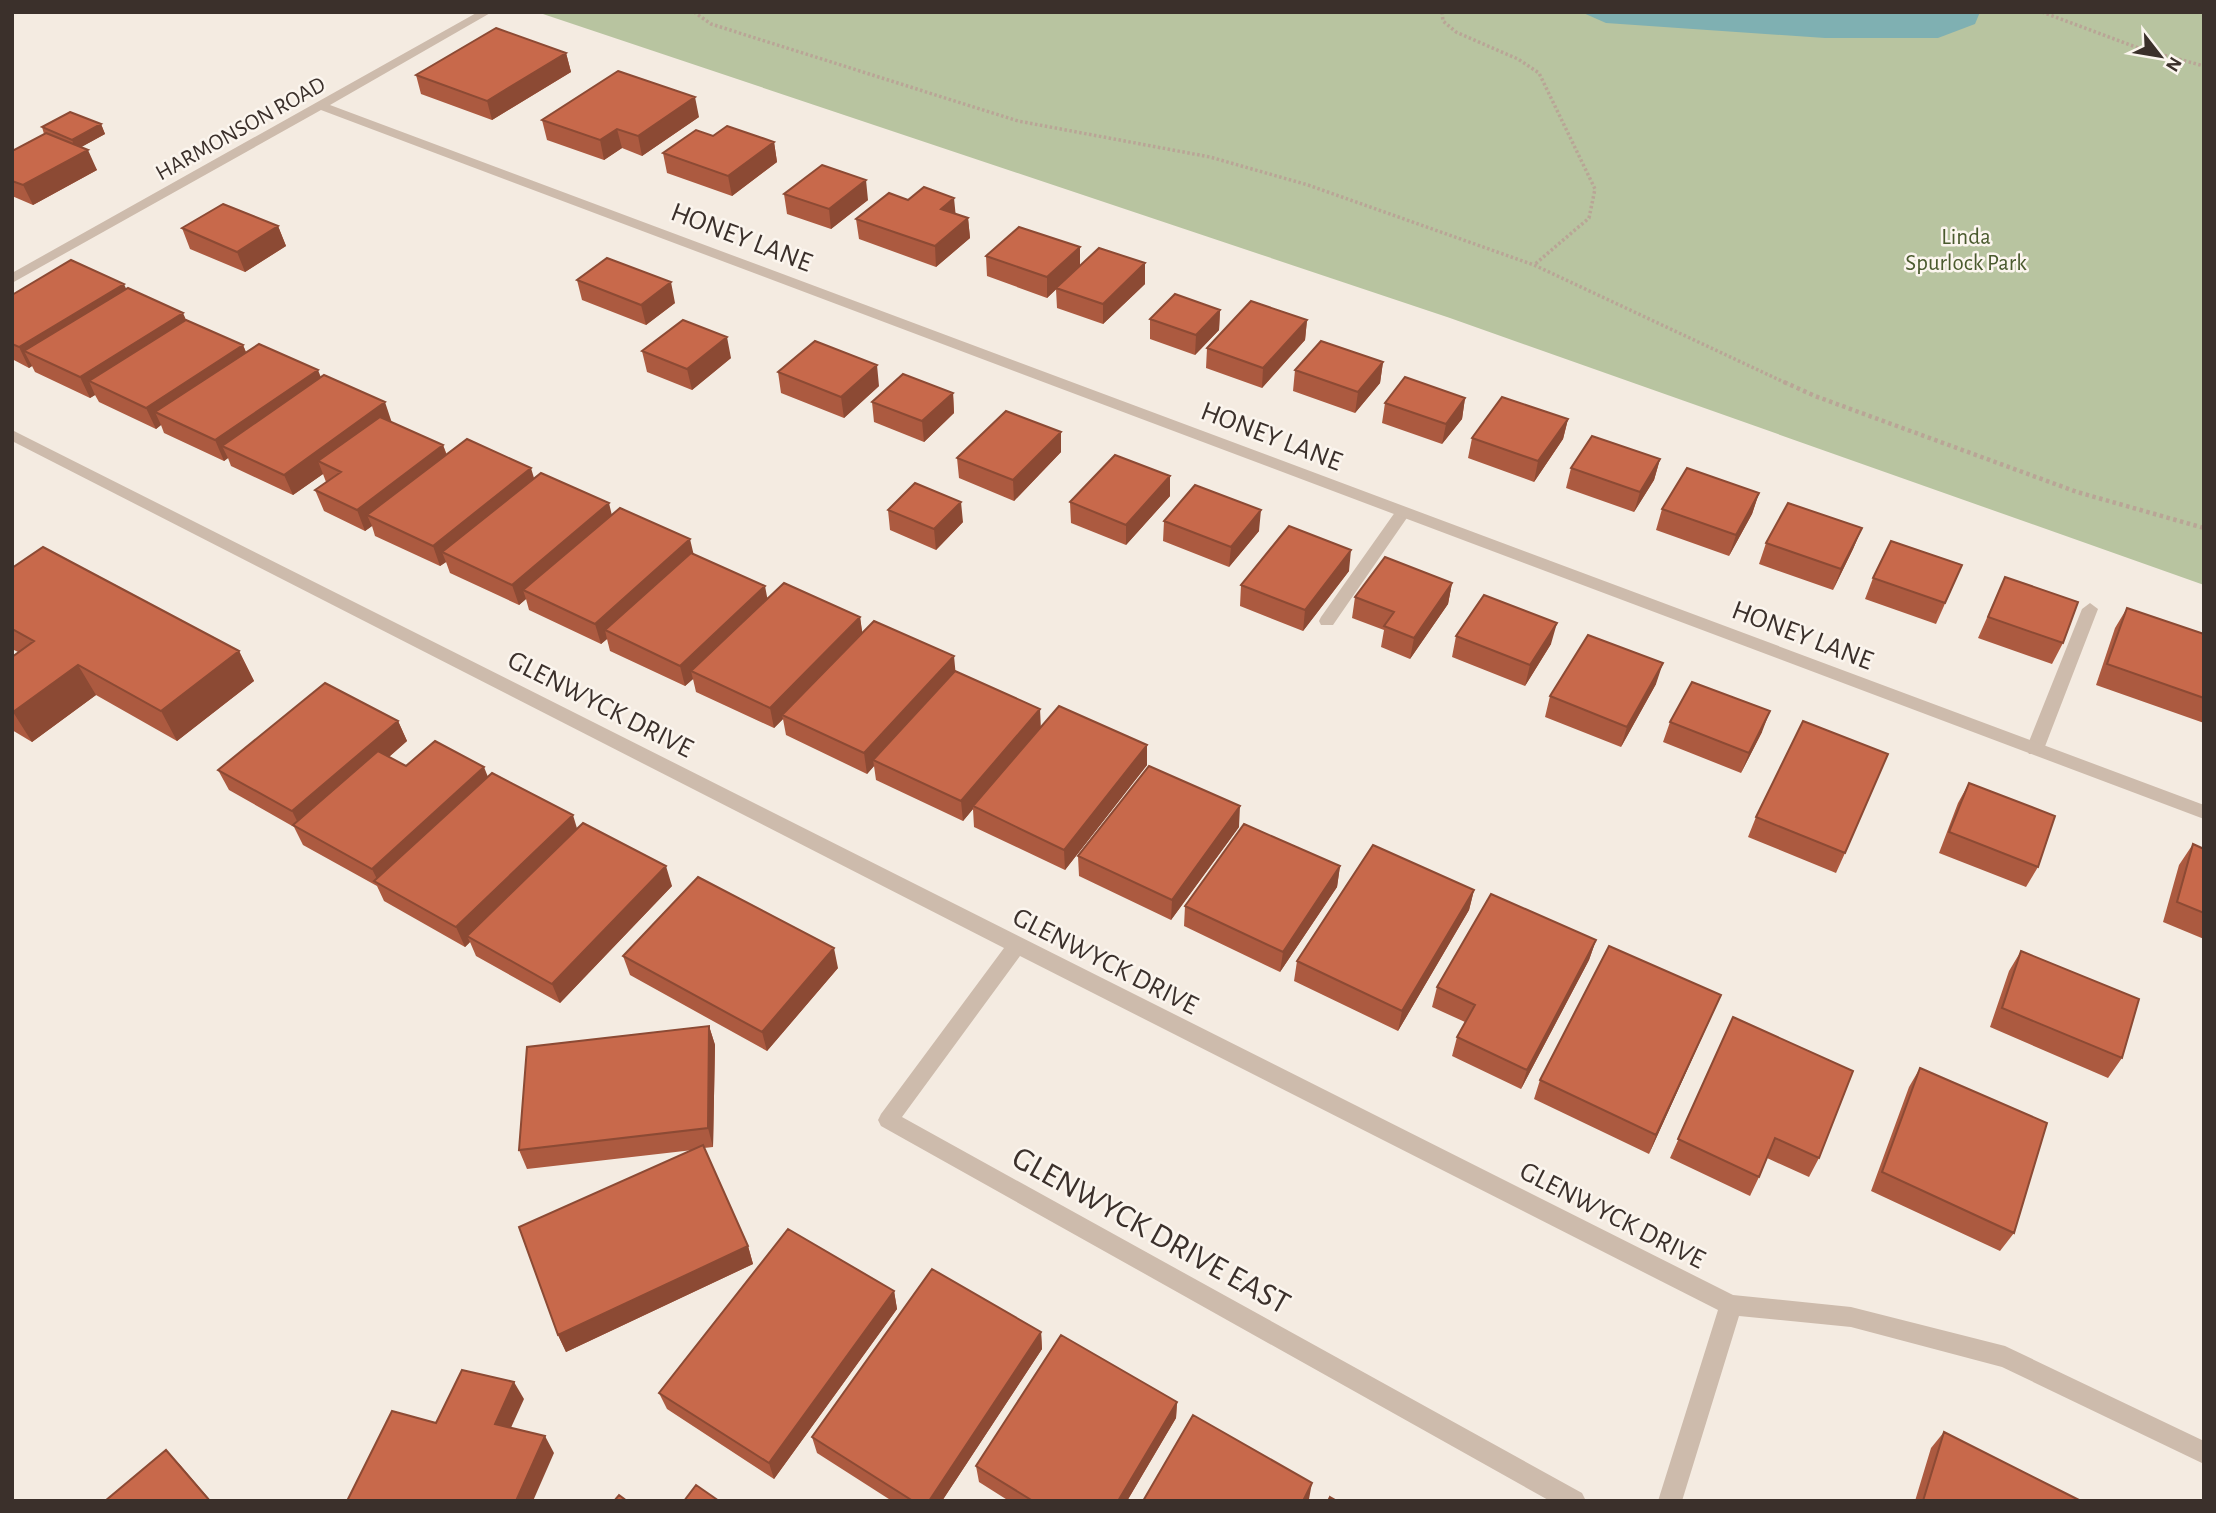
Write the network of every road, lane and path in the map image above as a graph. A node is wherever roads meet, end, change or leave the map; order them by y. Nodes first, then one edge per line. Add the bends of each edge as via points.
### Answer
1 (487, 12) edge
2 (694, 12) edge
3 (1442, 12) edge
4 (2042, 12) edge
5 (2204, 66) edge
6 (323, 107) junction
7 (1534, 265) junction
8 (12, 279) edge
9 (12, 435) edge
10 (1403, 512) junction
11 (2204, 528) edge
12 (2090, 609) dead end
13 (1327, 621) dead end
14 (2035, 749) junction
15 (2204, 812) edge
16 (1017, 946) junction
17 (1731, 1305) junction
18 (2204, 1453) edge
19 (1574, 1501) edge
20 (1670, 1501) edge

1 - 6 street, HARMONSON ROAD
2 - 7 path via 711,23 1018,121 1210,156 1308,185
3 - 7 path via 1443,21 1455,32 1539,72 1595,189 1589,218
4 - 5 path via 2141,49
6 - 8 street, HARMONSON ROAD
6 - 10 street, HONEY LANE
7 - 11 path via 1815,396 2077,492
9 - 16 street, GLENWYCK DRIVE
10 - 13 street
10 - 14 street, HONEY LANE
12 - 14 street
14 - 15 street, HONEY LANE
16 - 17 street, GLENWYCK DRIVE
16 - 19 street, GLENWYCK DRIVE EAST via 888,1120
17 - 18 street, GLENWYCK DRIVE via 1851,1317 2005,1357
17 - 20 street

